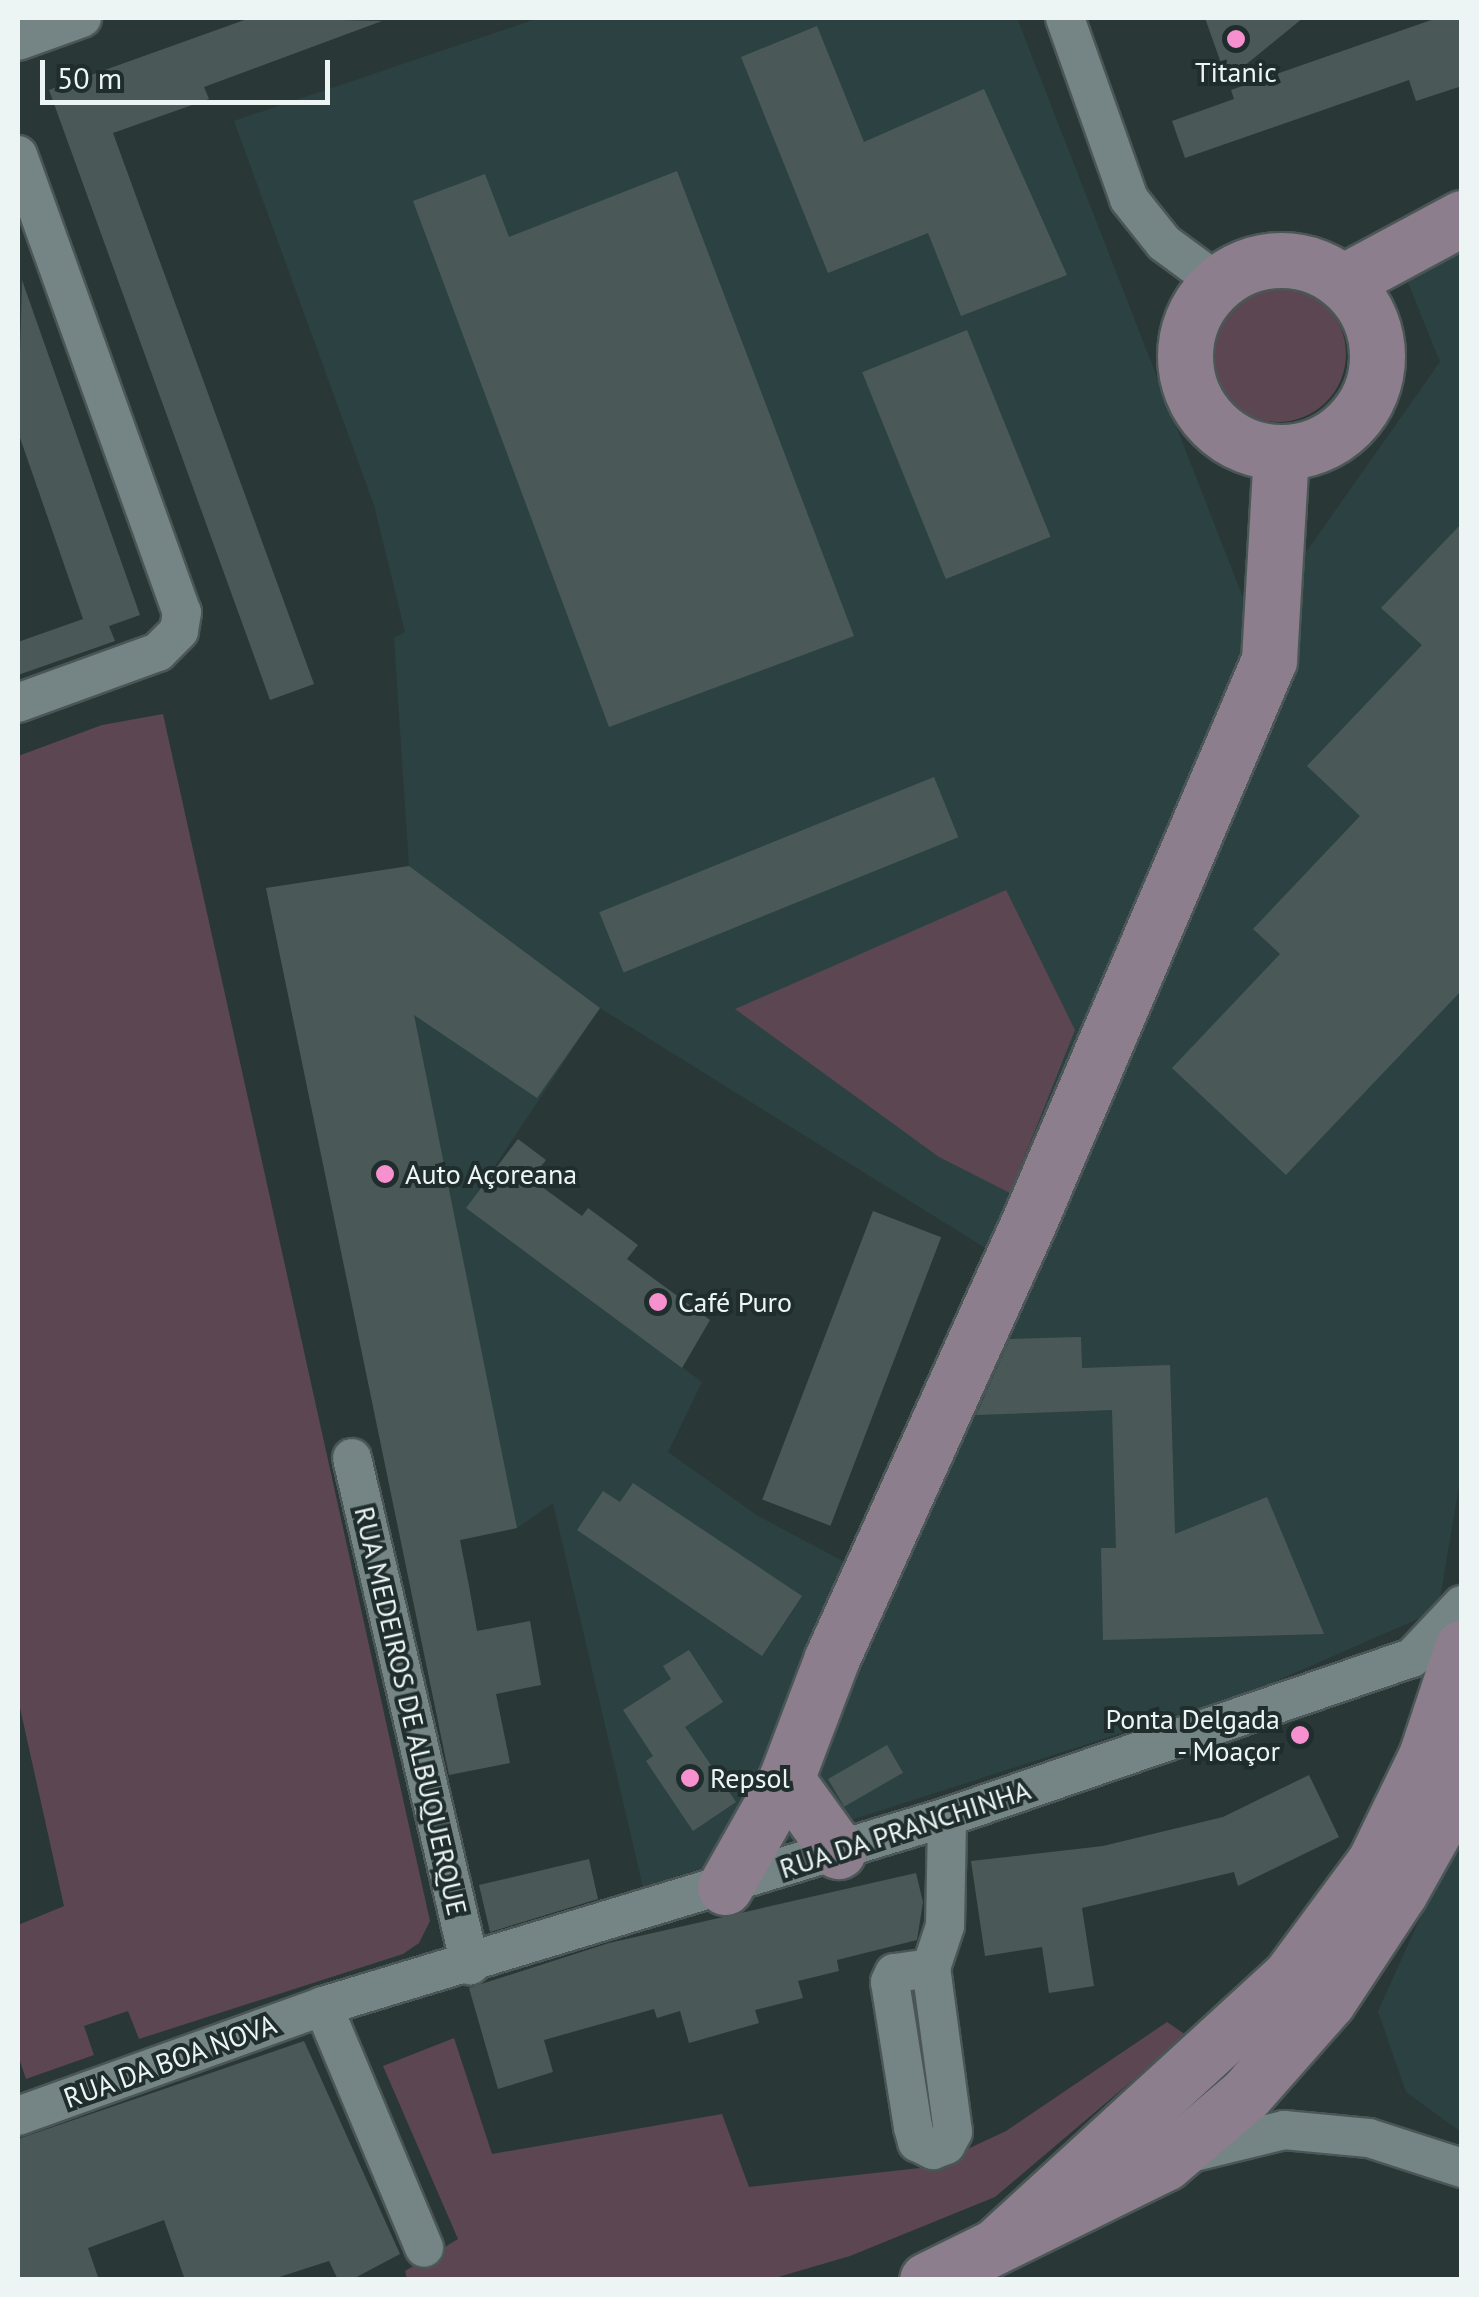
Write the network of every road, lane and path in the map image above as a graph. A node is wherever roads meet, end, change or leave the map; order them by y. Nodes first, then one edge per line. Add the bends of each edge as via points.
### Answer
1 (82, 18) edge
2 (1065, 18) edge
3 (18, 41) edge
4 (18, 155) edge
5 (1462, 218) edge
6 (1217, 282) junction
7 (1343, 282) junction
8 (1282, 454) junction
9 (18, 703) edge
10 (352, 1458) dead end
11 (1462, 1605) edge
12 (1462, 1648) edge
13 (1444, 1762) edge
14 (786, 1779) junction
15 (947, 1817) junction
16 (838, 1851) junction
17 (724, 1887) junction
18 (470, 1965) junction
19 (931, 1968) dead end
20 (323, 2006) junction
21 (18, 2116) edge
22 (1165, 2164) junction
23 (1462, 2168) edge
24 (999, 2243) junction
25 (424, 2248) dead end
26 (927, 2280) edge

1 - 3 street
2 - 6 street via 1129,199 1164,243
4 - 9 street via 175,584 179,631 158,652
5 - 7 main road
6 - 7 main road via 1253,263 1287,259
6 - 8 main road via 1186,331 1190,394 1208,422 1235,442
7 - 8 main road via 1373,323 1378,366 1369,398 1339,434
8 - 14 main road via 1269,660 1028,1224 832,1658
10 - 18 street, RUA MEDEIROS DE ALBUQUERQUE
11 - 15 street, RUA DA PRANCHINHA via 1412,1658
12 - 13 main road
13 - 22 main road via 1451,1801 1328,2001 1246,2094
13 - 24 main road via 1290,1976
14 - 16 main road
14 - 17 main road
15 - 16 street, RUA DA PRANCHINHA
15 - 19 street via 945,1926
16 - 17 street, RUA DA PRANCHINHA
17 - 18 street, RUA DA PRANCHINHA
18 - 20 street, RUA DA PRANCHINHA
20 - 21 street, RUA DA BOA NOVA
20 - 25 street
22 - 23 street via 1215,2142 1284,2130 1369,2138
22 - 24 main road
24 - 26 main road

